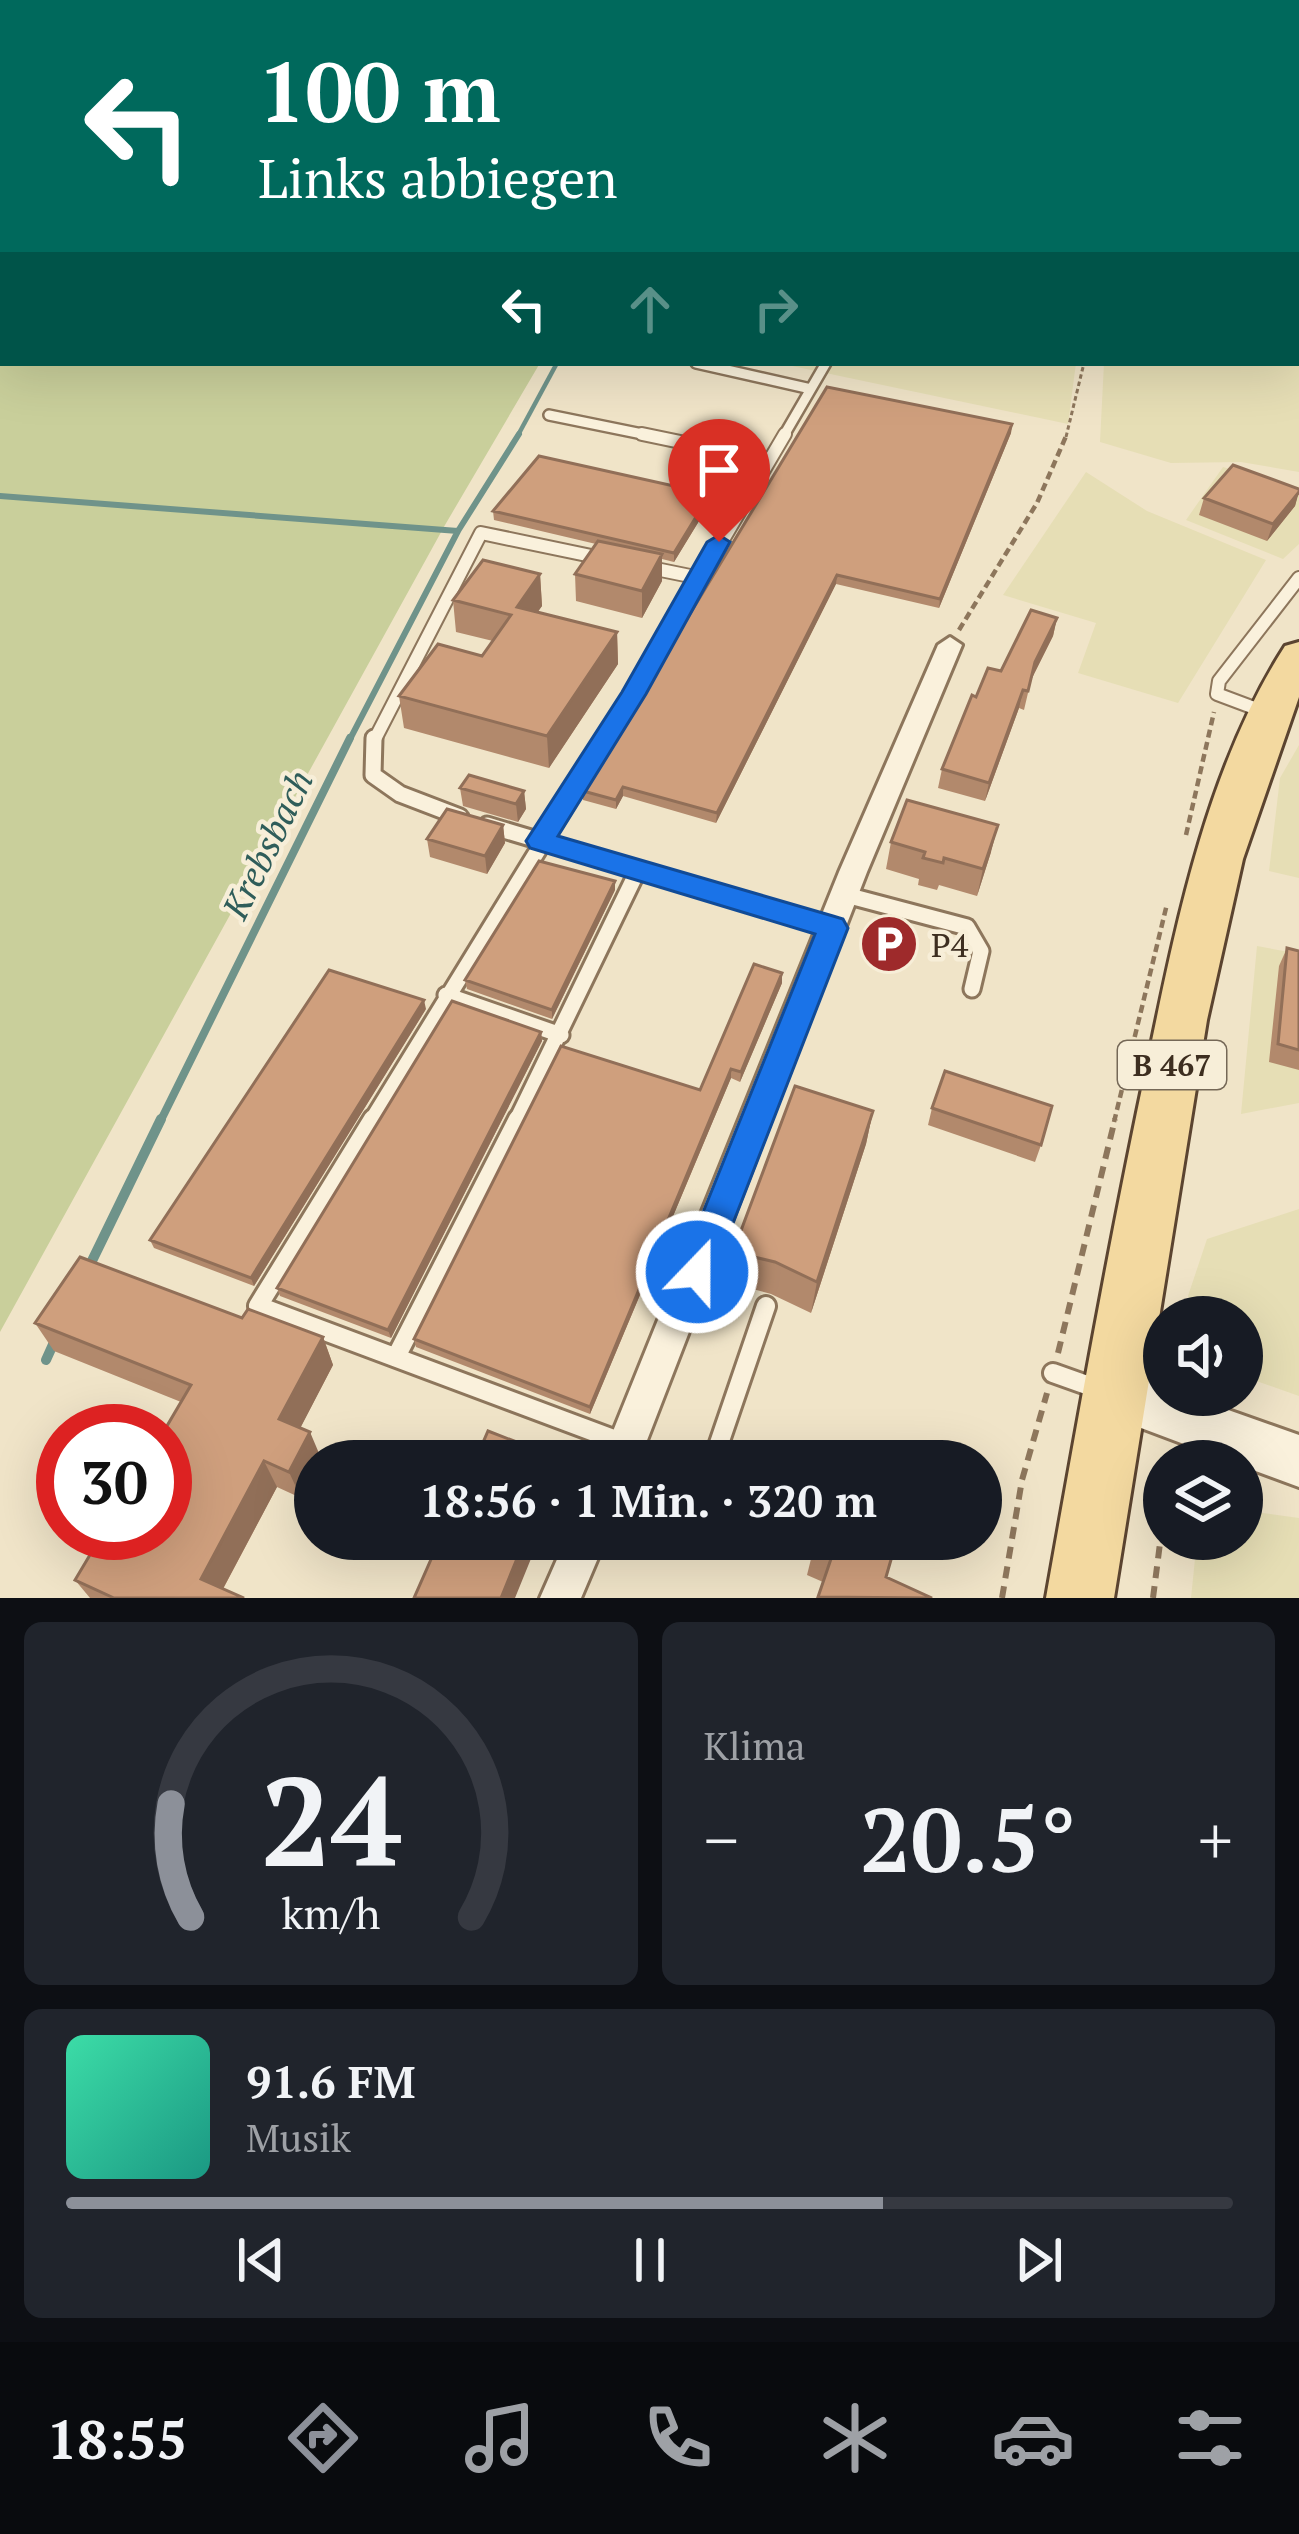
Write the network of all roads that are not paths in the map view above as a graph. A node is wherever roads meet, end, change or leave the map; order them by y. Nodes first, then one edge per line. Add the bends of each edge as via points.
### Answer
1 (709, 366) edge
2 (824, 366) edge
3 (811, 389) junction
4 (550, 415) dead end
5 (767, 460) junction
6 (613, 560) edge
7 (634, 565) edge
8 (700, 578) junction
9 (1299, 578) edge
10 (950, 645) road end
11 (1299, 655) edge
12 (1270, 714) junction
13 (540, 841) junction
14 (638, 870) junction
15 (845, 895) junction
16 (833, 928) junction
17 (972, 989) dead end
18 (446, 995) junction
19 (561, 1035) junction
20 (766, 1306) dead end
21 (396, 1357) junction
22 (1053, 1373) road end
23 (1114, 1394) junction
24 (595, 1440) edge
25 (629, 1440) edge
26 (720, 1440) edge
27 (1299, 1461) edge
28 (577, 1560) edge
29 (560, 1598) edge
30 (1080, 1598) edge

1 - 3 lane
2 - 3 lane
3 - 5 lane
4 - 5 lane
5 - 8 lane
6 - 13 lane via 481,533 374,738 373,775 400,794
7 - 8 lane
8 - 13 lane
9 - 12 lane via 1219,681 1217,694
10 - 15 street
11 - 12 main road, B 467
12 - 23 main road, B 467 via 1194,957
13 - 14 lane
13 - 18 lane
14 - 16 lane
14 - 19 lane
15 - 16 street
15 - 17 lane via 967,927 981,951
16 - 25 street
18 - 19 lane
18 - 21 lane via 258,1306
19 - 21 lane
20 - 26 lane
21 - 24 lane
22 - 23 lane
23 - 27 street
23 - 30 main road, B 467
28 - 29 street

